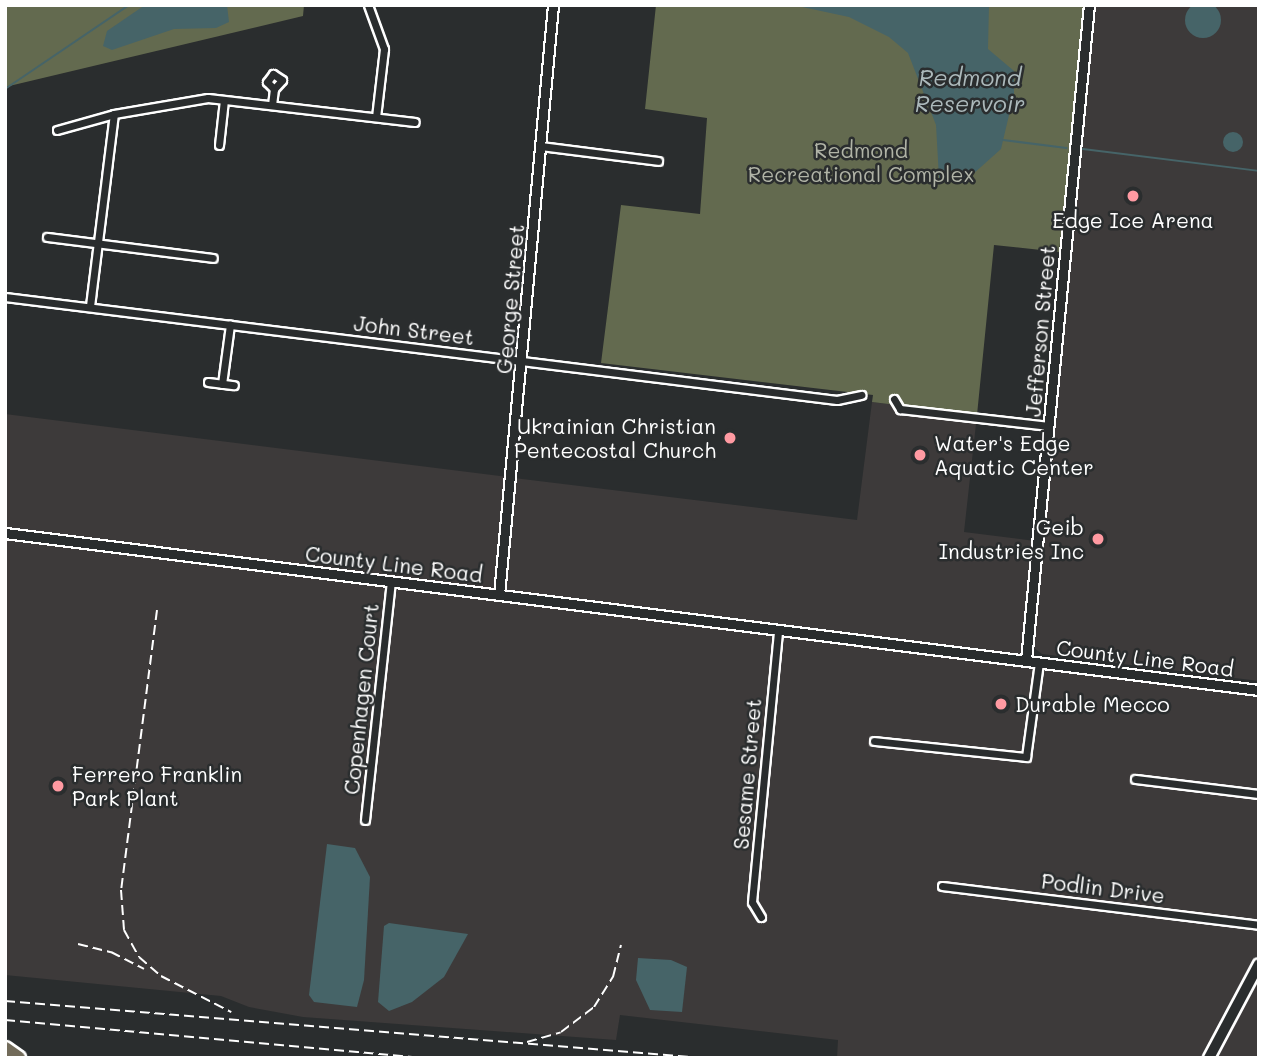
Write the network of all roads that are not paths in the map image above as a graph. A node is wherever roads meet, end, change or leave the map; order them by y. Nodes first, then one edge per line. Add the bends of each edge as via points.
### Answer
1 (368, 5) edge
2 (554, 5) edge
3 (1089, 5) edge
4 (274, 89) dead end
5 (224, 100) junction
6 (272, 105) junction
7 (114, 114) junction
8 (376, 117) junction
9 (415, 122) dead end
10 (57, 130) dead end
11 (219, 145) dead end
12 (540, 146) junction
13 (658, 161) dead end
14 (47, 237) dead end
15 (99, 243) junction
16 (213, 258) dead end
17 (5, 297) edge
18 (90, 306) junction
19 (230, 325) junction
20 (522, 361) junction
21 (208, 382) dead end
22 (222, 384) junction
23 (234, 385) dead end
24 (860, 395) dead end
25 (894, 399) dead end
26 (1049, 426) junction
27 (5, 533) edge
28 (391, 582) junction
29 (499, 595) junction
30 (778, 631) junction
31 (1026, 660) junction
32 (1039, 662) junction
33 (1259, 690) edge
34 (874, 741) dead end
35 (1135, 779) dead end
36 (1259, 794) edge
37 (365, 820) dead end
38 (942, 886) dead end
39 (761, 918) dead end
40 (1259, 925) edge
41 (1259, 964) edge
42 (5, 1049) edge
43 (18, 1058) edge
44 (1209, 1058) edge

1 - 8 street via 384,49
2 - 12 street, George Street
3 - 26 street, Jefferson Street
4 - 6 street
5 - 6 street
5 - 7 street via 208,98
5 - 11 street
6 - 8 street
7 - 10 street
7 - 15 street
8 - 9 street
12 - 13 street
12 - 20 street, George Street
14 - 15 street
15 - 16 street
15 - 18 street
17 - 18 street, John Street
18 - 19 street, John Street
19 - 20 street, John Street
19 - 22 street
20 - 24 street, John Street via 837,400
20 - 29 street, George Street
21 - 22 street
22 - 23 street
25 - 26 street via 900,409
26 - 31 street, Jefferson Street
27 - 28 street, County Line Road
28 - 29 street, County Line Road
28 - 37 street, Copenhagen Court
29 - 30 street, County Line Road
30 - 31 street, County Line Road
30 - 39 street, Sesame Street via 752,902
31 - 32 street, County Line Road
32 - 33 street, County Line Road
32 - 34 street via 1026,757
35 - 36 street
38 - 40 street, Podlin Drive
41 - 44 main road
42 - 43 highway

